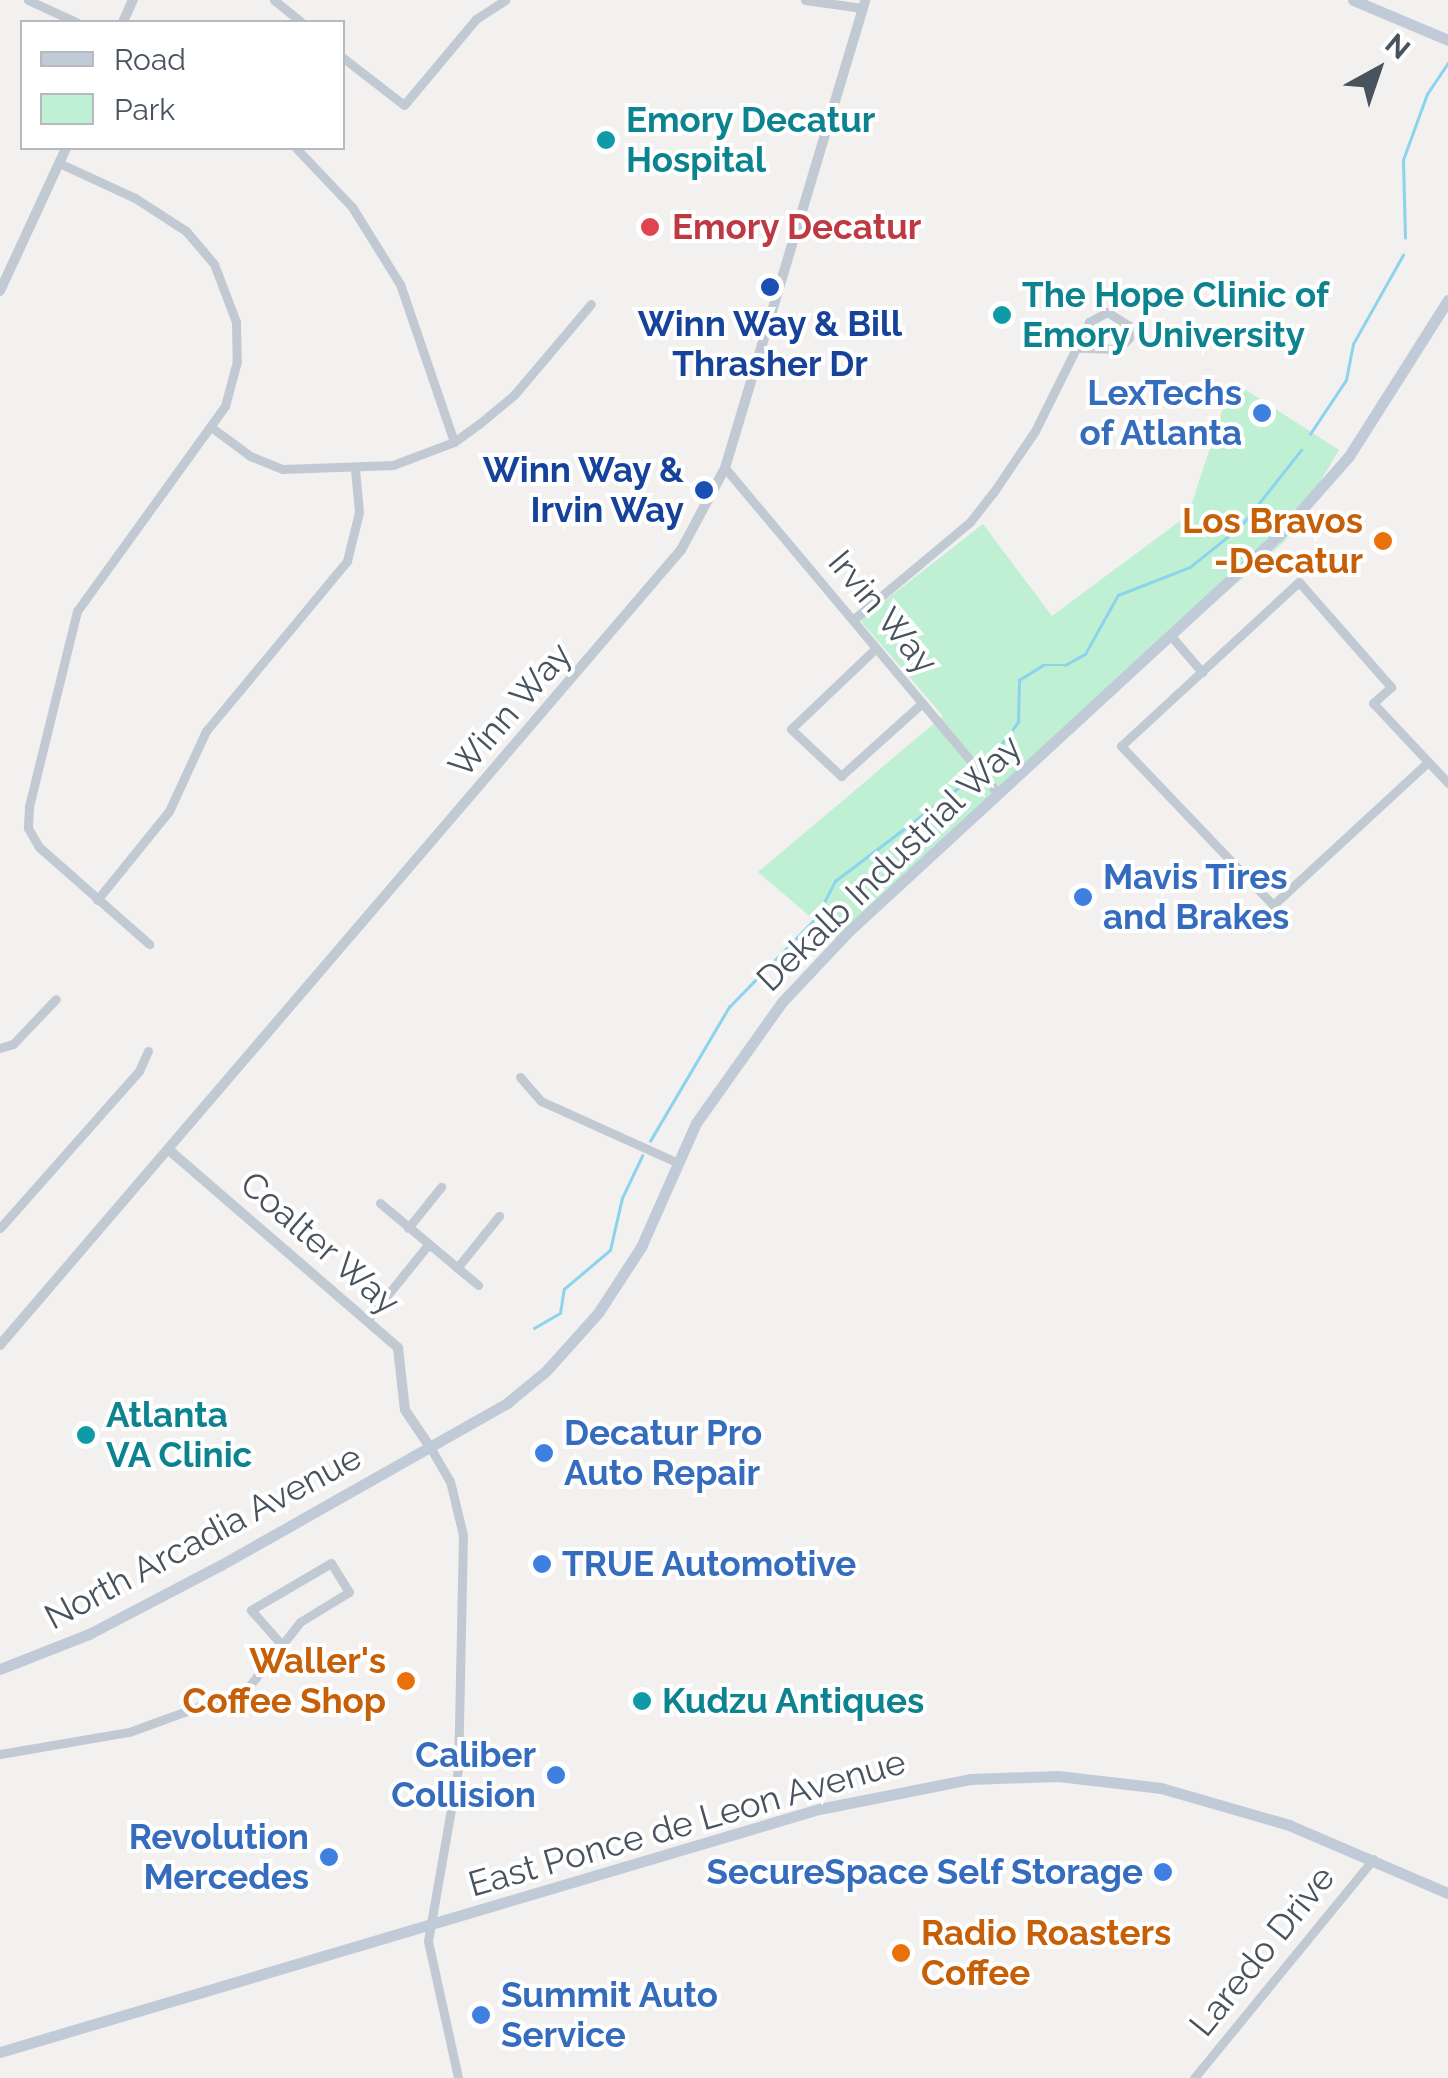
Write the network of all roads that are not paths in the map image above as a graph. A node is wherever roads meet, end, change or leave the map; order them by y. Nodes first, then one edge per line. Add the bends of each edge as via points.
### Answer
1 (28, 0) edge
2 (274, 0) edge
3 (505, 0) edge
4 (805, 0) edge
5 (1353, 0) edge
6 (864, 4) edge
7 (72, 20) edge
8 (299, 20) edge
9 (1448, 40) edge
10 (345, 60) edge
11 (65, 150) edge
12 (298, 150) edge
13 (59, 163) junction
14 (0, 291) edge
15 (1448, 300) edge
16 (591, 304) dead end
17 (1080, 348) junction
18 (212, 428) junction
19 (454, 442) junction
20 (725, 468) junction
21 (355, 470) junction
22 (854, 619) junction
23 (1171, 636) junction
24 (876, 648) junction
25 (1202, 672) junction
26 (922, 703) junction
27 (1428, 762) junction
28 (1448, 783) edge
29 (997, 792) junction
30 (97, 900) junction
31 (149, 944) dead end
32 (56, 999) dead end
33 (0, 1048) edge
34 (148, 1050) dead end
35 (520, 1078) dead end
36 (169, 1150) junction
37 (678, 1164) junction
38 (441, 1187) dead end
39 (380, 1203) dead end
40 (0, 1214) edge
41 (500, 1216) dead end
42 (4, 1225) edge
43 (408, 1228) junction
44 (428, 1245) junction
45 (457, 1268) junction
46 (478, 1284) dead end
47 (368, 1319) junction
48 (0, 1344) edge
49 (430, 1448) junction
50 (282, 1645) junction
51 (0, 1669) edge
52 (0, 1754) edge
53 (1373, 1859) junction
54 (1448, 1893) edge
55 (428, 1924) junction
56 (0, 2052) edge
57 (458, 2078) edge
58 (1194, 2078) edge

1 - 7 street
2 - 8 street
3 - 10 street via 476,19 404,105
4 - 6 street
5 - 9 main road
6 - 20 street, Winn Way
11 - 13 street
12 - 19 street via 352,207 400,284
13 - 14 street
13 - 18 street via 172,220 214,264 232,302 238,341 232,383
15 - 23 main road, Dekalb Industrial Way via 1349,456 1282,532
16 - 19 street via 514,395
17 - 17 street via 1118,349 1129,338 1128,326 1120,316 1097,315
17 - 22 street via 1015,464 970,522
18 - 21 street via 250,456 283,469
18 - 30 street via 82,600 48,725 28,828 39,847
19 - 21 street via 393,466
20 - 22 street, Irvin Way
20 - 36 street, Winn Way via 659,581
21 - 30 street via 360,512 346,560 206,731 169,811
22 - 24 street, Irvin Way
23 - 25 street
23 - 29 main road, Dekalb Industrial Way
24 - 26 street, Irvin Way
24 - 26 street via 791,729 841,776
25 - 27 street via 1299,582 1391,687 1373,703
25 - 27 street via 1121,746 1272,905
26 - 29 street, Irvin Way
27 - 28 street
29 - 37 main road, Dekalb Industrial Way via 782,1002 722,1080
30 - 31 street
32 - 33 street via 13,1044
34 - 42 street via 140,1070
35 - 37 street via 542,1102
36 - 47 street, Coalter Way
36 - 48 street, Winn Way
37 - 49 main road, Dekalb Industrial Way via 640,1248 598,1313 507,1403
38 - 43 street
39 - 43 street
40 - 42 street
41 - 45 street
43 - 44 street
44 - 45 street
44 - 47 street
45 - 46 street
47 - 49 street, Coalter Way via 398,1348 406,1410
49 - 51 main road, North Arcadia Avenue via 88,1634
49 - 55 street via 459,1509 464,1570 455,1800
50 - 50 street via 300,1622 349,1592 331,1563 251,1610
50 - 52 street via 237,1694 129,1732
53 - 54 main road, East Ponce de Leon Avenue
53 - 55 main road, East Ponce de Leon Avenue via 1227,1804 1161,1788 1058,1776 970,1778 858,1798
53 - 58 street, Laredo Drive
55 - 56 main road, East Ponce de Leon Avenue
55 - 57 street

